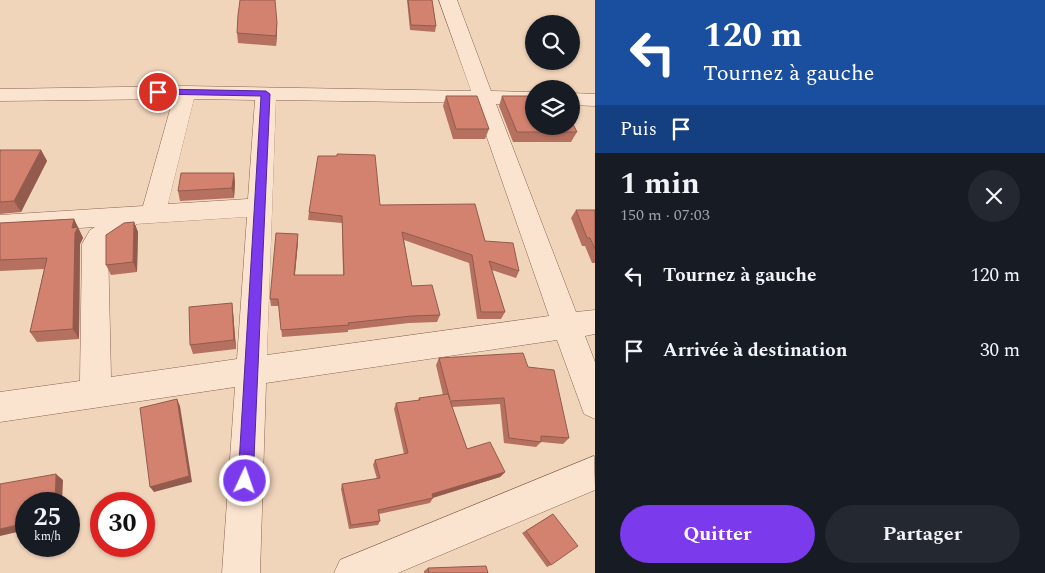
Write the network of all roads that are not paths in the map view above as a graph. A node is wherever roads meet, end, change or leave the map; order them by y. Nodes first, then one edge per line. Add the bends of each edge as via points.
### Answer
1 (448, 0) edge
2 (185, 92) junction
3 (266, 94) junction
4 (0, 95) edge
5 (483, 98) junction
6 (525, 98) edge
7 (580, 99) edge
8 (595, 100) edge
9 (260, 207) junction
10 (143, 215) junction
11 (0, 224) edge
12 (581, 324) edge
13 (251, 371) junction
14 (96, 393) junction
15 (595, 404) edge
16 (0, 407) edge
17 (594, 473) edge
18 (241, 573) edge
19 (353, 573) edge

1 - 5 street
2 - 3 street
2 - 4 street
2 - 10 street
3 - 5 street
3 - 9 street
5 - 6 street
5 - 12 street
7 - 8 street
9 - 10 street
9 - 13 street
10 - 11 street
10 - 14 street via 99,237 95,244
12 - 13 street
12 - 15 street
13 - 14 street
13 - 18 street
14 - 16 street
17 - 19 street

